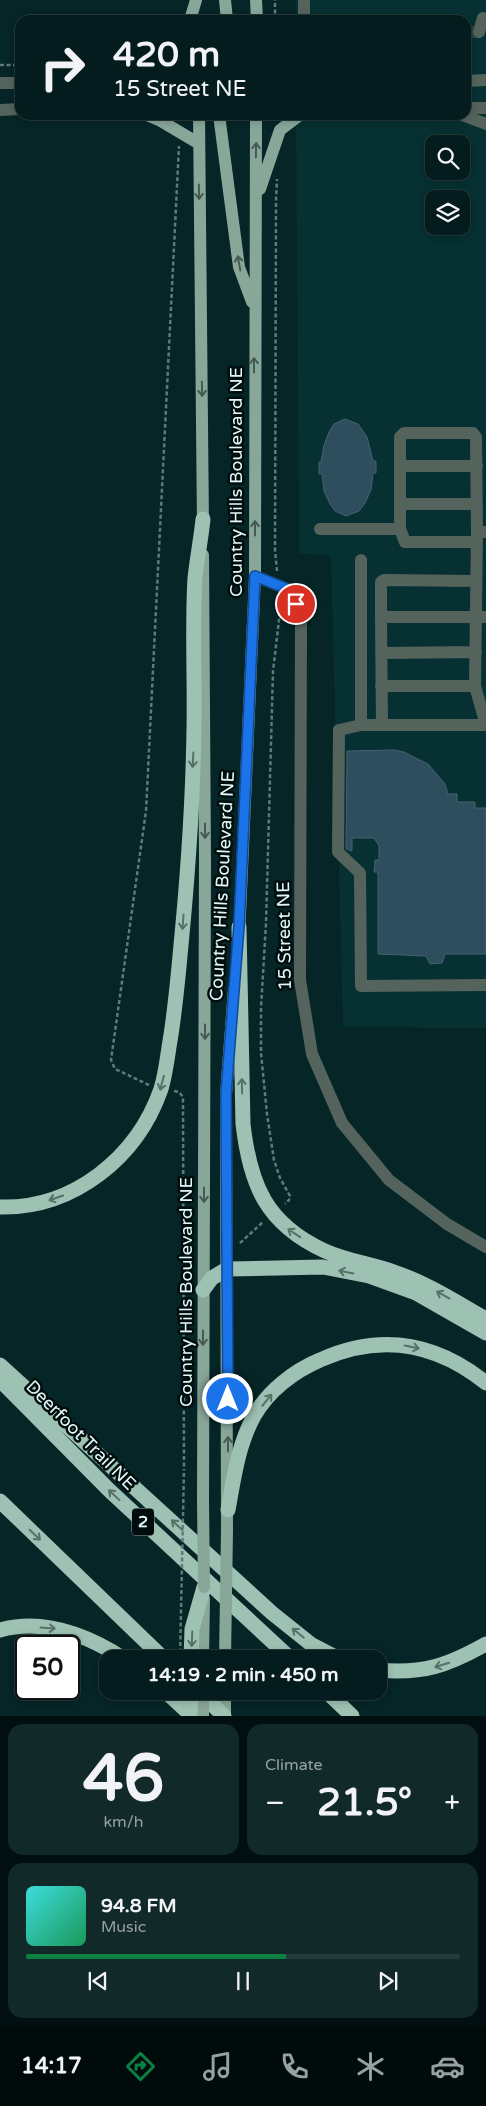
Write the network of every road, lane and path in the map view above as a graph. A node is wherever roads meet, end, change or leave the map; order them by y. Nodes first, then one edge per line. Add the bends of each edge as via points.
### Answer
1 (196, 0) edge
2 (200, 0) edge
3 (224, 0) edge
4 (256, 0) edge
5 (275, 0) edge
6 (304, 0) edge
7 (192, 15) edge
8 (200, 15) edge
9 (226, 15) edge
10 (257, 15) edge
11 (275, 15) edge
12 (304, 15) edge
13 (484, 18) dead end
14 (479, 32) dead end
15 (0, 65) edge
16 (15, 65) edge
17 (486, 80) edge
18 (471, 81) edge
19 (0, 83) edge
20 (15, 83) edge
21 (471, 108) edge
22 (486, 108) edge
23 (15, 109) edge
24 (0, 110) edge
25 (471, 118) edge
26 (161, 120) edge
27 (199, 120) edge
28 (220, 120) edge
29 (256, 120) edge
30 (293, 120) edge
31 (486, 124) edge
32 (198, 143) junction
33 (179, 145) dead end
34 (278, 174) dead end
35 (255, 203) junction
36 (254, 309) junction
37 (400, 466) junction
38 (477, 466) junction
39 (400, 504) junction
40 (477, 504) junction
41 (203, 520) junction
42 (320, 529) dead end
43 (400, 530) junction
44 (480, 535) edge
45 (361, 560) dead end
46 (255, 576) junction
47 (476, 580) junction
48 (278, 586) junction
49 (381, 617) junction
50 (481, 617) edge
51 (476, 652) junction
52 (381, 653) junction
53 (381, 686) junction
54 (475, 686) junction
55 (485, 721) edge
56 (361, 725) junction
57 (382, 725) junction
58 (239, 926) junction
59 (486, 985) edge
60 (161, 1089) junction
61 (284, 1205) dead end
62 (0, 1207) edge
63 (268, 1218) dead end
64 (486, 1247) edge
65 (239, 1250) dead end
66 (227, 1269) junction
67 (203, 1290) junction
68 (486, 1319) edge
69 (486, 1333) edge
70 (0, 1365) edge
71 (0, 1380) edge
72 (486, 1383) edge
73 (0, 1501) edge
74 (228, 1510) junction
75 (204, 1587) junction
76 (0, 1630) edge
77 (486, 1644) edge
78 (110, 1650) edge
79 (155, 1650) edge
80 (180, 1650) edge
81 (192, 1650) edge
82 (203, 1650) edge
83 (225, 1650) edge
84 (281, 1650) edge
85 (322, 1650) edge
86 (387, 1671) edge
87 (174, 1700) edge
88 (190, 1700) edge
89 (203, 1700) edge
90 (207, 1700) edge
91 (225, 1700) edge
92 (335, 1700) edge
93 (191, 1716) edge
94 (203, 1716) edge
95 (224, 1716) edge
96 (352, 1716) edge

1 - 7 main road
2 - 8 main road
3 - 9 main road
4 - 10 main road
5 - 11 path
6 - 12 street
13 - 14 street
15 - 16 path
17 - 18 street
19 - 20 street
21 - 22 street
23 - 24 street
25 - 31 street
26 - 32 main road
27 - 32 main road, Country Hills Boulevard NE
36 -> 28 main road via 239,268
35 -> 29 main road, Country Hills Boulevard NE
30 - 35 main road via 280,130
32 -> 41 main road, Country Hills Boulevard NE
33 - 60 path via 146,812 111,1060 115,1069
34 - 48 path
35 - 36 main road, Country Hills Boulevard NE
46 -> 36 main road, Country Hills Boulevard NE
37 - 38 street
37 - 38 street via 400,437 404,433 473,433
37 - 39 street
38 - 40 street
39 - 40 street
39 - 43 street
40 - 44 street
41 -> 60 highway via 195,579 194,730 186,880 174,1016
41 -> 67 main road, Country Hills Boulevard NE
42 - 43 street
43 - 44 street via 405,542
44 - 47 street
45 - 56 street
46 - 48 street, 15 Street NE
46 - 58 main road, Country Hills Boulevard NE
47 - 49 street via 384,580 381,582
47 - 50 street
48 - 61 path via 261,1026 266,1105 274,1160 290,1196
48 - 64 street, 15 Street NE via 290,590 301,619 300,980 312,1054 342,1123 389,1180 447,1224
49 - 50 street
49 - 52 street
50 - 51 street
51 - 52 street
51 - 54 street
52 - 53 street
53 - 54 street
53 - 57 street
54 - 55 street
55 - 57 street
56 - 57 street
56 - 59 street via 338,730 338,852 360,873 361,986
58 - 66 main road, Country Hills Boulevard NE via 226,1094
68 -> 58 highway via 396,1272 326,1251 284,1226 266,1201 253,1179 243,1124
60 -> 62 highway via 132,1143 110,1167 87,1184 39,1203
60 - 80 path, bridge via 179,1092 182,1097 184,1469
63 - 65 path via 240,1241
66 - 67 highway via 212,1278
69 -> 66 highway via 416,1293 370,1276 323,1267
74 -> 66 main road, Country Hills Boulevard NE
67 -> 75 main road, Country Hills Boulevard NE, bridge
85 -> 70 highway via 272,1613
84 -> 71 highway, Deerfoot Trail NE / 2 via 109,1490
74 -> 72 highway via 235,1465 255,1414 273,1392 308,1365 354,1347 400,1345 447,1357
73 -> 79 highway
74 - 83 main road, Country Hills Boulevard NE, bridge
75 -> 81 highway via 192,1629
75 - 82 main road, Country Hills Boulevard NE
76 -> 78 highway via 55,1628
77 -> 86 highway via 445,1665
87 - 93 highway
88 - 93 highway, bridge
89 - 94 main road, bridge
90 - 95 highway
91 - 95 main road
92 - 96 highway

